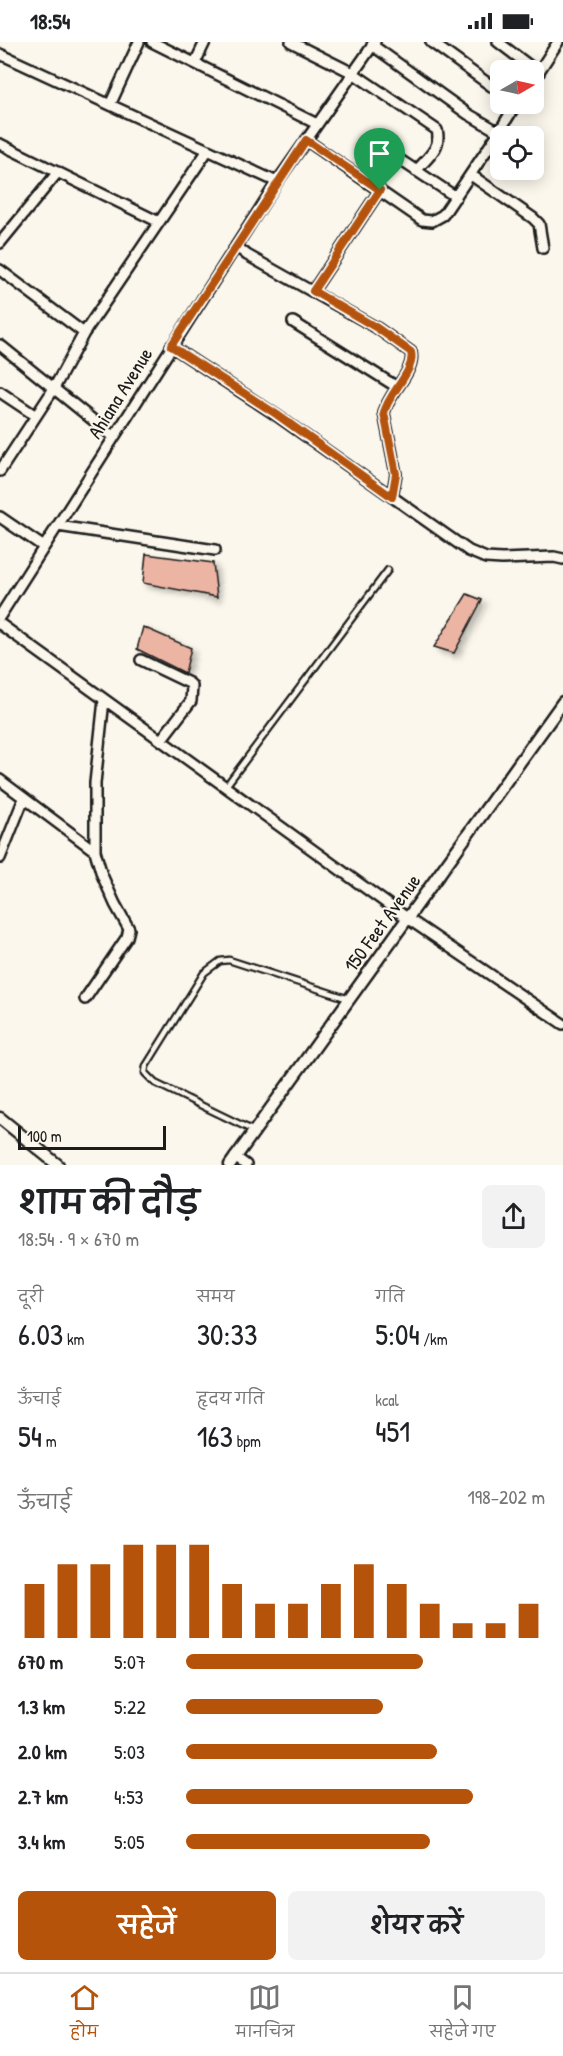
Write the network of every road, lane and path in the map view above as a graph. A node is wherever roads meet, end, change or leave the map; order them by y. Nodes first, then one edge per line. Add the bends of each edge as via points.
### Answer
1 (139, 42) edge
2 (152, 42) edge
3 (205, 42) edge
4 (291, 42) edge
5 (431, 42) edge
6 (498, 42) edge
7 (558, 42) edge
8 (373, 44) edge
9 (0, 54) edge
10 (518, 60) edge
11 (195, 63) junction
12 (544, 64) edge
13 (353, 73) junction
14 (490, 85) edge
15 (110, 105) junction
16 (317, 124) junction
17 (490, 127) edge
18 (306, 140) junction
19 (490, 146) edge
20 (2, 148) edge
21 (208, 150) junction
22 (385, 150) dead end
23 (416, 171) junction
24 (58, 172) junction
25 (471, 175) junction
26 (277, 182) junction
27 (380, 190) junction
28 (456, 197) junction
29 (159, 222) junction
30 (0, 243) edge
31 (236, 246) junction
32 (543, 248) dead end
33 (0, 270) edge
34 (313, 291) junction
35 (293, 321) dead end
36 (84, 333) junction
37 (0, 345) edge
38 (171, 346) junction
39 (397, 387) junction
40 (53, 390) junction
41 (0, 392) edge
42 (36, 416) junction
43 (114, 437) junction
44 (0, 470) edge
45 (392, 497) junction
46 (0, 517) edge
47 (58, 526) junction
48 (44, 547) junction
49 (215, 550) dead end
50 (563, 559) edge
51 (388, 570) dead end
52 (0, 616) edge
53 (0, 624) edge
54 (141, 660) dead end
55 (104, 700) junction
56 (563, 702) edge
57 (161, 741) junction
58 (0, 780) edge
59 (225, 787) junction
60 (24, 798) junction
61 (95, 851) junction
62 (0, 858) edge
63 (407, 918) junction
64 (85, 999) dead end
65 (349, 999) junction
66 (563, 1024) edge
67 (0, 1118) edge
68 (254, 1131) junction
69 (233, 1161) edge
70 (58, 1165) edge
71 (246, 1165) edge

1 - 15 street
2 - 11 street
3 - 11 street
4 - 13 street
5 - 14 street
6 - 10 street
7 - 12 street
8 - 13 street, Ahiana Avenue
8 - 17 street
9 - 15 street
11 - 16 street
13 - 16 street, Ahiana Avenue
13 - 23 street via 437,130 437,146
15 - 21 street
16 - 18 street, Ahiana Avenue
18 - 26 street, Ahiana Avenue
18 - 27 street
19 - 25 street
20 - 24 street
21 - 26 street
21 - 29 street
22 - 23 street
23 - 28 street
24 - 29 street
24 - 30 street
25 - 28 street
25 - 32 street via 539,224
26 - 31 street, Ahiana Avenue
27 - 28 street via 422,219 432,221 443,215
27 - 34 street
29 - 36 street
31 - 34 street
31 - 38 street, Ahiana Avenue
33 - 36 street
34 - 39 street via 411,352 412,364
35 - 39 street
36 - 40 street
37 - 40 street
38 - 43 street, Ahiana Avenue
38 - 45 street via 276,414
39 - 45 street via 384,413 396,474
40 - 42 street
40 - 43 street
41 - 42 street
42 - 44 street
43 - 47 street, Ahiana Avenue
45 - 50 street via 469,551 486,558
46 - 48 street
47 - 48 street, Ahiana Avenue
47 - 49 street
48 - 52 street, Ahiana Avenue
51 - 59 lane
53 - 55 street
54 - 57 street via 192,686 191,701
55 - 57 street
55 - 61 street via 95,783
56 - 63 street, 150 Feet Avenue
57 - 59 street
58 - 60 street
59 - 63 street
60 - 61 street
60 - 62 street
61 - 64 street via 102,876 129,928 128,937
63 - 65 street, 150 Feet Avenue
63 - 66 street
65 - 68 street, 150 Feet Avenue
65 - 68 lane via 229,960 220,961 204,973 145,1073 155,1083
67 - 70 street
68 - 69 street, 150 Feet Avenue
69 - 71 street

